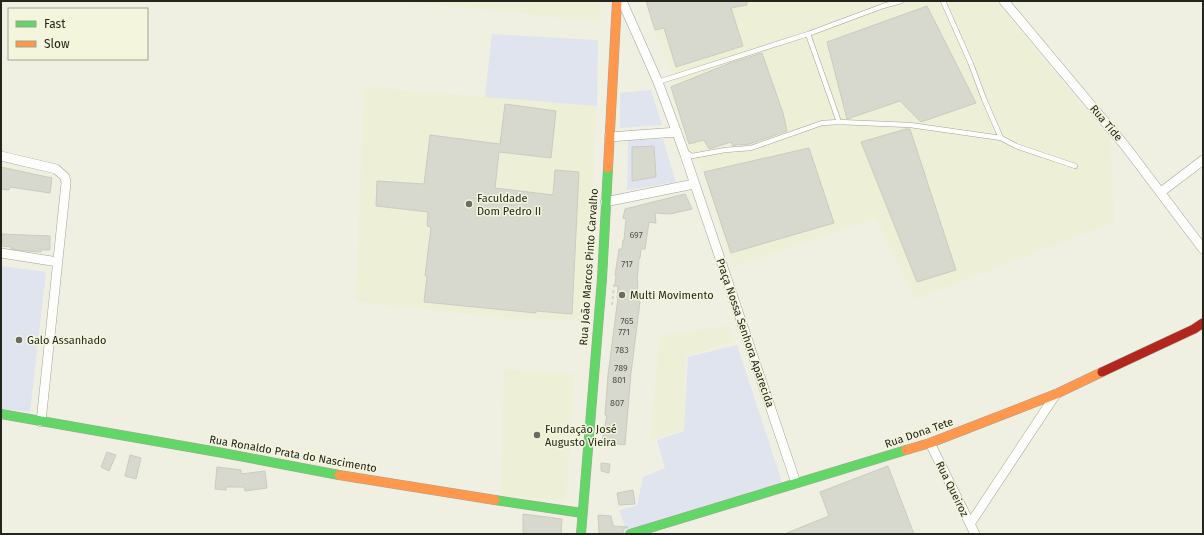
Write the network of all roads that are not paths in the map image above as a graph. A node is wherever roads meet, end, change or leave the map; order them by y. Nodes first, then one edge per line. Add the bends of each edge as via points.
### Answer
1 (617, 1) edge
2 (622, 1) edge
3 (901, 1) edge
4 (944, 1) edge
5 (1004, 1) edge
6 (808, 34) junction
7 (658, 82) junction
8 (839, 122) junction
9 (677, 132) junction
10 (609, 137) junction
11 (1001, 138) junction
12 (684, 152) junction
13 (1, 156) edge
14 (1203, 160) edge
15 (1075, 166) dead end
16 (694, 184) junction
17 (1161, 192) junction
18 (605, 202) junction
19 (1203, 249) edge
20 (1, 254) edge
21 (58, 262) junction
22 (1203, 323) edge
23 (1056, 394) junction
24 (1, 414) edge
25 (41, 422) junction
26 (930, 443) junction
27 (796, 483) junction
28 (582, 513) junction
29 (970, 524) junction
30 (581, 534) edge
31 (630, 534) edge
32 (974, 534) edge

1 - 10 street, Rua João Marcos Pinto Carvalho
2 - 7 street, Praça Nossa Senhora Aparecida
3 - 6 lane
4 - 11 lane
5 - 17 street, Rua Tide
6 - 7 lane
6 - 8 lane
7 - 9 street, Praça Nossa Senhora Aparecida
8 - 11 lane via 910,125
8 - 12 lane via 822,123 751,148 692,156
9 - 10 street
9 - 12 street, Praça Nossa Senhora Aparecida
10 - 18 street, Rua João Marcos Pinto Carvalho
11 - 15 lane via 1016,146
12 - 16 street, Praça Nossa Senhora Aparecida
13 - 21 street via 56,169 65,177
14 - 17 street
16 - 18 street
16 - 27 street, Praça Nossa Senhora Aparecida
17 - 19 street, Rua Tide
18 - 28 street, Rua João Marcos Pinto Carvalho via 602,279
20 - 21 street
21 - 25 street
22 - 23 street, Rua Dona Tete
23 - 26 street, Rua Dona Tete
23 - 29 street
24 - 25 street, Rua Ronaldo Prata do Nascimento
25 - 28 street, Rua Ronaldo Prata do Nascimento via 331,474
26 - 27 street, Rua Dona Tete
26 - 29 street, Rua Queiroz
27 - 31 street, Rua Dona Tete
28 - 30 street, Rua João Marcos Pinto Carvalho
29 - 32 street, Rua Queiroz

